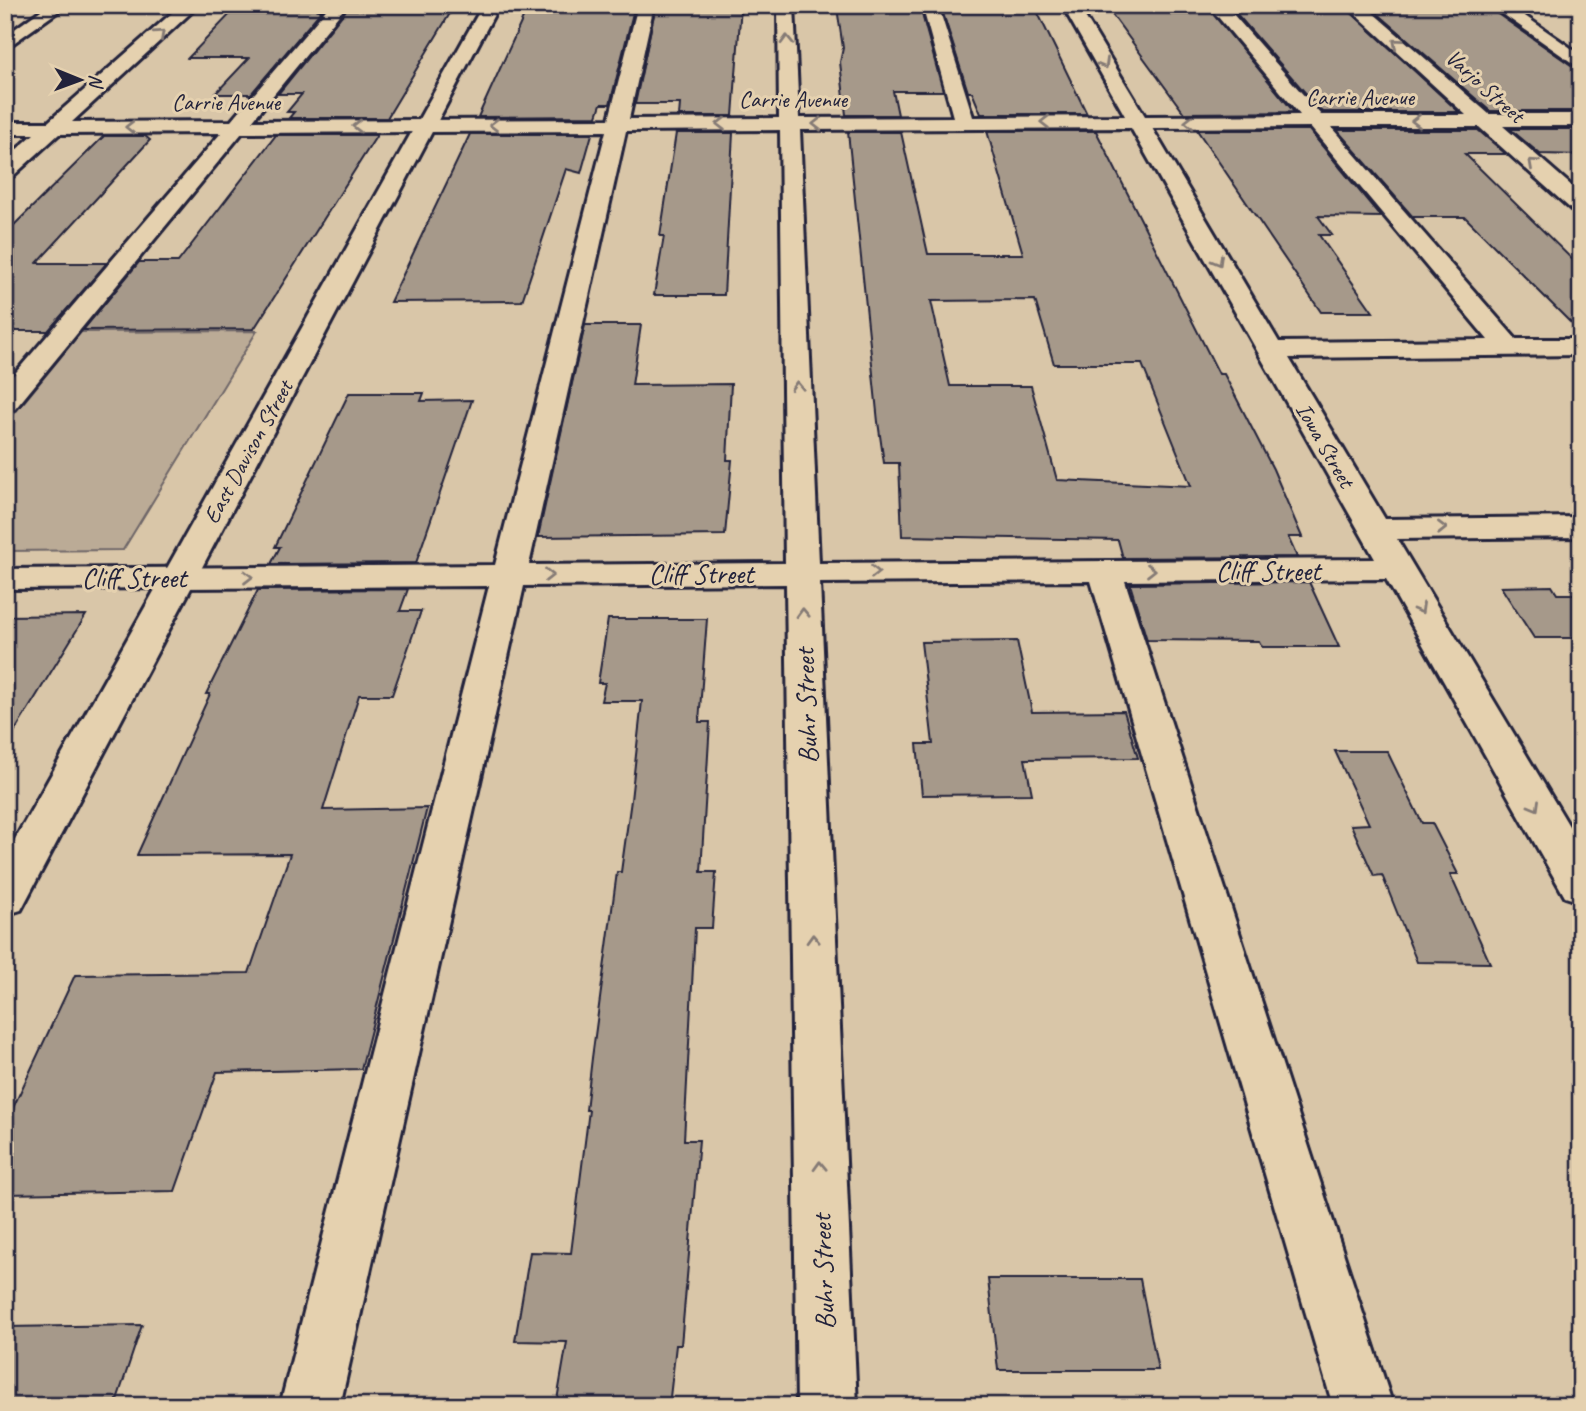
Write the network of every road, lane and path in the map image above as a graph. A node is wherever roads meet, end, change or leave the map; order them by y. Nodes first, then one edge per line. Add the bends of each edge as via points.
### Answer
1 (58, 5) edge
2 (191, 5) edge
3 (339, 5) edge
4 (491, 5) edge
5 (646, 5) edge
6 (786, 5) edge
7 (930, 5) edge
8 (1070, 5) edge
9 (1216, 5) edge
10 (1354, 5) edge
11 (1498, 5) edge
12 (5, 44) edge
13 (1581, 64) edge
14 (1581, 120) edge
15 (1315, 121) junction
16 (1484, 121) junction
17 (1138, 122) junction
18 (965, 123) junction
19 (789, 124) junction
20 (617, 125) junction
21 (425, 126) junction
22 (235, 127) junction
23 (5, 128) edge
24 (54, 128) junction
25 (5, 171) edge
26 (1581, 206) edge
27 (1581, 347) edge
28 (1509, 348) junction
29 (1270, 350) junction
30 (5, 403) edge
31 (1581, 527) edge
32 (1374, 529) junction
33 (1397, 569) junction
34 (1105, 571) junction
35 (802, 573) junction
36 (509, 575) junction
37 (180, 577) junction
38 (5, 579) edge
39 (1581, 885) edge
40 (5, 898) edge
41 (310, 1406) edge
42 (827, 1406) edge
43 (1363, 1406) edge

1 - 12 street
24 -> 2 street
3 - 22 street
4 - 21 street, East Davison Street
5 - 20 street
19 -> 6 street, Buhr Street
7 - 18 street
8 -> 17 street, Iowa Street
9 - 15 street
16 -> 10 street, Varjo Street
11 - 13 street
14 - 16 street, Carrie Avenue
16 -> 15 street, Carrie Avenue
15 -> 17 street, Carrie Avenue
15 - 28 street
26 -> 16 street, Varjo Street
17 -> 18 street, Carrie Avenue
17 -> 29 street, Iowa Street
18 -> 19 street, Carrie Avenue
19 -> 20 street, Carrie Avenue
35 -> 19 street, Buhr Street
20 -> 21 street, Carrie Avenue
20 - 36 street
21 -> 22 street, Carrie Avenue
21 - 37 street, East Davison Street
22 -> 24 street, Carrie Avenue
22 - 30 street
23 - 24 street, Carrie Avenue
24 - 25 street
27 - 28 street
28 - 29 street
29 - 32 street, Iowa Street
32 -> 31 street
32 - 33 street, Iowa Street
34 -> 33 street, Cliff Street
33 -> 39 street, Iowa Street
35 -> 34 street, Cliff Street
34 - 43 street
36 -> 35 street, Cliff Street
42 -> 35 street, Buhr Street
37 -> 36 street, Cliff Street
36 - 41 street
37 - 38 street, Cliff Street
37 - 40 street, East Davison Street

